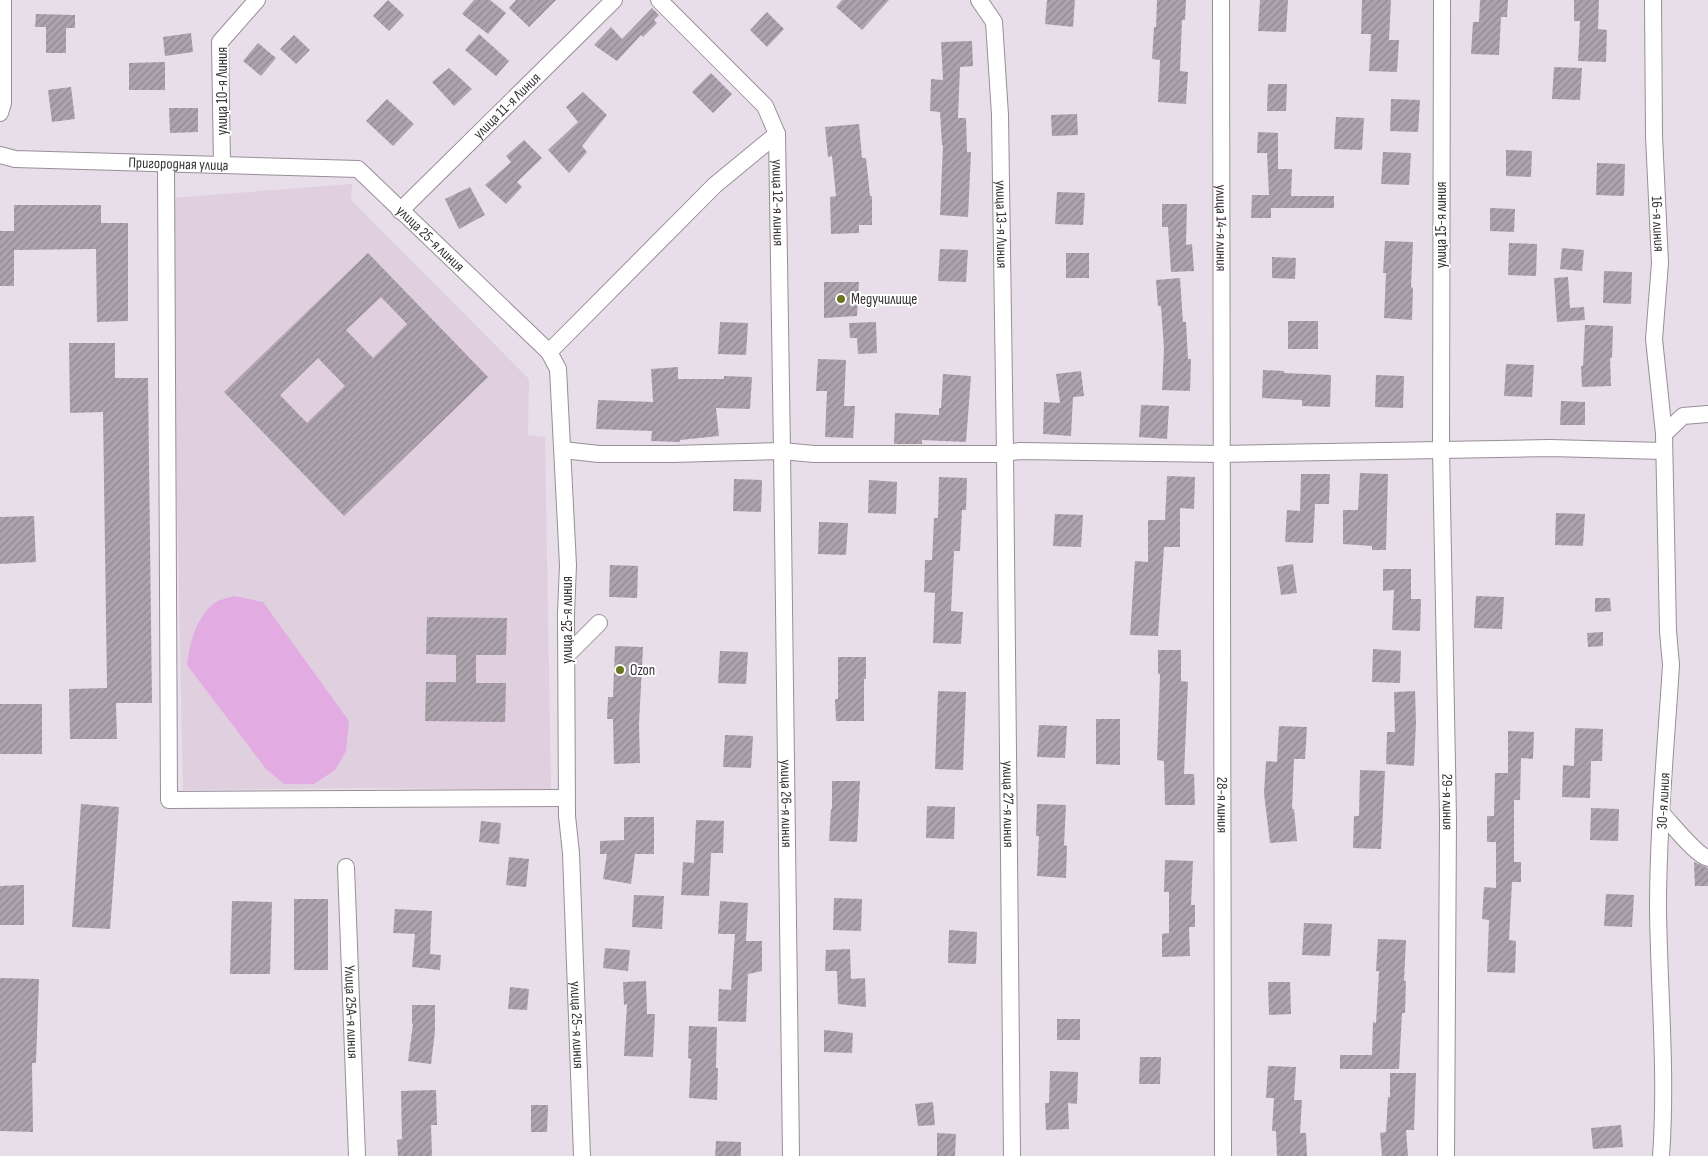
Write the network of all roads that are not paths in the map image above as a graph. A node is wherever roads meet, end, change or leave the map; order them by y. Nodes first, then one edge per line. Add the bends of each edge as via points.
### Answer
1 (3, 0) edge
2 (257, 0) edge
3 (614, 0) edge
4 (659, 0) edge
5 (979, 0) edge
6 (1220, 0) edge
7 (1442, 0) edge
8 (1653, 0) edge
9 (0, 113) edge
10 (777, 134) junction
11 (0, 154) edge
12 (166, 164) junction
13 (222, 165) junction
14 (358, 169) joint
15 (400, 210) junction
16 (549, 352) junction
17 (1708, 414) edge
18 (1663, 444) junction
19 (1441, 449) junction
20 (563, 450) junction
21 (782, 451) junction
22 (1005, 453) junction
23 (1222, 454) junction
24 (599, 623) dead end
25 (567, 655) junction
26 (567, 798) junction
27 (1662, 814) junction
28 (1708, 858) edge
29 (346, 868) dead end
30 (357, 1156) edge
31 (582, 1156) edge
32 (791, 1156) edge
33 (1012, 1156) edge
34 (1223, 1156) edge
35 (1446, 1156) edge
36 (1661, 1156) edge

1 - 9 street via 3,103
2 - 13 street, улица 10-я Линия via 220,42
3 - 15 street, улица 11-я Линия
4 - 10 street, улица 12-я линия via 766,106
5 - 22 street, улица 13-я Линия via 994,22 998,73
6 - 23 street, улица 14-я линия
7 - 19 street, улица 15-я линия
8 - 18 street, 16-я линия via 1654,136 1660,263 1654,339
10 - 16 street via 715,185
10 - 21 street, улица 12-я линия
11 - 12 street, Пригородная улица via 15,159
12 - 13 street, Пригородная улица
12 - 26 street via 169,800
13 - 14 street, Пригородная улица
14 - 15 street, улица 25-я линия
15 - 16 street, улица 25-я линия
16 - 20 street, улица 25-я линия via 558,368
17 - 18 street via 1683,416
18 - 19 street
18 - 27 street, 30-я линия via 1671,665
19 - 23 street
19 - 35 street, 29-я линия via 1448,818
20 - 21 street via 599,454
20 - 25 street, улица 25-я линия via 568,564
21 - 22 street via 814,454
21 - 32 street, улица 26-я линия
22 - 23 street
22 - 33 street, улица 27-я линия
23 - 34 street, 28-я линия
24 - 25 street
25 - 26 street, улица 25-я линия
26 - 31 street, улица 25-я линия
27 - 28 street
27 - 36 street, 30-я линия via 1658,907 1663,1056
29 - 30 street, Улица 25А-я линия

